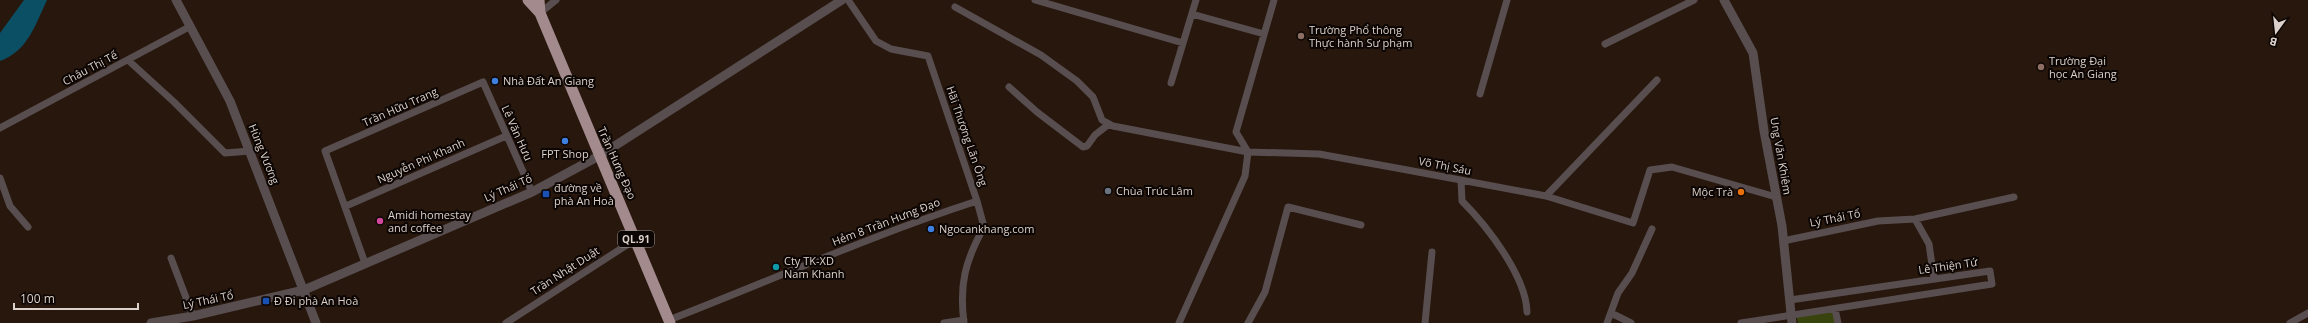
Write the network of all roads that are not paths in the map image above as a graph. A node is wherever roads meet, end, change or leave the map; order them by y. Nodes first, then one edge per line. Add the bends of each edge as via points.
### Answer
1 (556, 0) edge
2 (842, 0) edge
3 (848, 0) edge
4 (1034, 0) edge
5 (1196, 0) edge
6 (1274, 0) edge
7 (1507, 0) edge
8 (1694, 0) edge
9 (1724, 0) edge
10 (178, 1) edge
11 (531, 1) edge
12 (955, 7) dead end
13 (540, 13) junction
14 (1192, 14) junction
15 (189, 27) junction
16 (1264, 34) junction
17 (1184, 43) junction
18 (1605, 44) dead end
19 (129, 60) junction
20 (1657, 80) dead end
21 (483, 82) joint
22 (1171, 83) dead end
23 (1009, 86) dead end
24 (1480, 94) dead end
25 (1109, 124) junction
26 (0, 128) edge
27 (506, 136) junction
28 (250, 151) junction
29 (1248, 152) junction
30 (599, 156) junction
31 (0, 178) edge
32 (1461, 180) junction
33 (532, 192) junction
34 (1546, 196) junction
35 (1776, 197) junction
36 (2014, 197) dead end
37 (977, 201) junction
38 (346, 206) junction
39 (1915, 219) junction
40 (1361, 225) dead end
41 (28, 227) dead end
42 (1652, 229) dead end
43 (636, 239) junction
44 (1783, 241) junction
45 (1432, 252) dead end
46 (171, 258) dead end
47 (365, 263) junction
48 (1934, 279) junction
49 (304, 290) junction
50 (1790, 300) junction
51 (1835, 309) junction
52 (1527, 312) dead end
53 (1611, 313) junction
54 (2308, 313) edge
55 (193, 316) junction
56 (1791, 320) edge
57 (670, 321) edge
58 (964, 321) edge
59 (151, 323) edge
60 (316, 323) edge
61 (506, 323) edge
62 (944, 323) edge
63 (1179, 323) edge
64 (1248, 323) edge
65 (1425, 323) edge
66 (1607, 323) edge
67 (1630, 323) edge
68 (1741, 323) edge
69 (1838, 323) edge
70 (2290, 323) edge

1 - 13 street
2 - 30 street, Lý Thái Tổ
3 - 37 street, Hãi Thượng Lãn Ông via 876,41 891,49 928,56
4 - 17 street
5 - 14 street
6 - 16 street
7 - 24 street
8 - 18 street
9 - 35 street, Ung Văn Khiêm via 1753,53
10 - 15 street, Hùng Vương
11 - 13 highway, Trần Hưng Đạo / QL.91
12 - 25 street via 1040,55 1076,81 1093,97 1102,120
13 - 30 highway, Trần Hưng Đạo / QL.91
14 - 16 street
14 - 17 street
15 - 19 street, Châu Thị Tế
15 - 28 street, Hùng Vương via 230,102
16 - 29 street via 1236,132
17 - 22 street
19 - 26 street, Châu Thị Tế
19 - 28 street via 225,153
20 - 34 street
21 - 27 street, Lê Văn Hưu
21 - 38 street, Trần Hữu Trang via 325,151
23 - 25 street via 1037,112 1083,147
25 - 29 street, Võ Thị Sáu
27 - 33 street, Lê Văn Hưu
27 - 38 street, Nguyễn Phi Khanh
28 - 49 street, Hùng Vương
29 - 32 street, Võ Thị Sáu via 1319,154
29 - 63 street via 1245,176
30 - 33 street, Lý Thái Tổ
30 - 43 highway, Trần Hưng Đạo / QL.91
31 - 41 street via 10,206
32 - 34 street, Võ Thị Sáu
32 - 52 street via 1462,201 1483,223 1514,270 1524,292
33 - 47 street, Lý Thái Tổ
34 - 35 street, Võ Thị Sáu via 1633,223 1650,170 1672,167
35 - 44 street, Ung Văn Khiêm
36 - 39 street, Lý Thái Tổ
37 - 57 street, Hẻm 8 Trần Hưng Đạo via 928,217
37 - 58 street, Hãi Thượng Lãn Ông via 984,227 974,244 961,283
38 - 47 street
39 - 44 street, Lý Thái Tổ via 1878,221
39 - 48 street via 1929,244
40 - 64 street via 1288,207 1265,292
42 - 53 street via 1632,273 1618,293
43 - 57 highway, Trần Hưng Đạo / QL.91
43 - 61 street, Trần Nhật Duật
44 - 50 street, Ung Văn Khiêm
45 - 65 street
46 - 55 street
47 - 49 street, Lý Thái Tổ
48 - 50 street, Lê Thiện Tứ
48 - 51 street, Lê Thiện Tứ via 1990,271 1992,284
49 - 55 street, Lý Thái Tổ
49 - 60 street, Hùng Vương
50 - 56 street, Ung Văn Khiêm
51 - 56 street, Lê Thiện Tứ
51 - 69 street
53 - 66 street
53 - 67 street
54 - 70 street
55 - 59 street, Lý Thái Tổ
56 - 68 street, Lê Thiện Tứ
58 - 62 street

